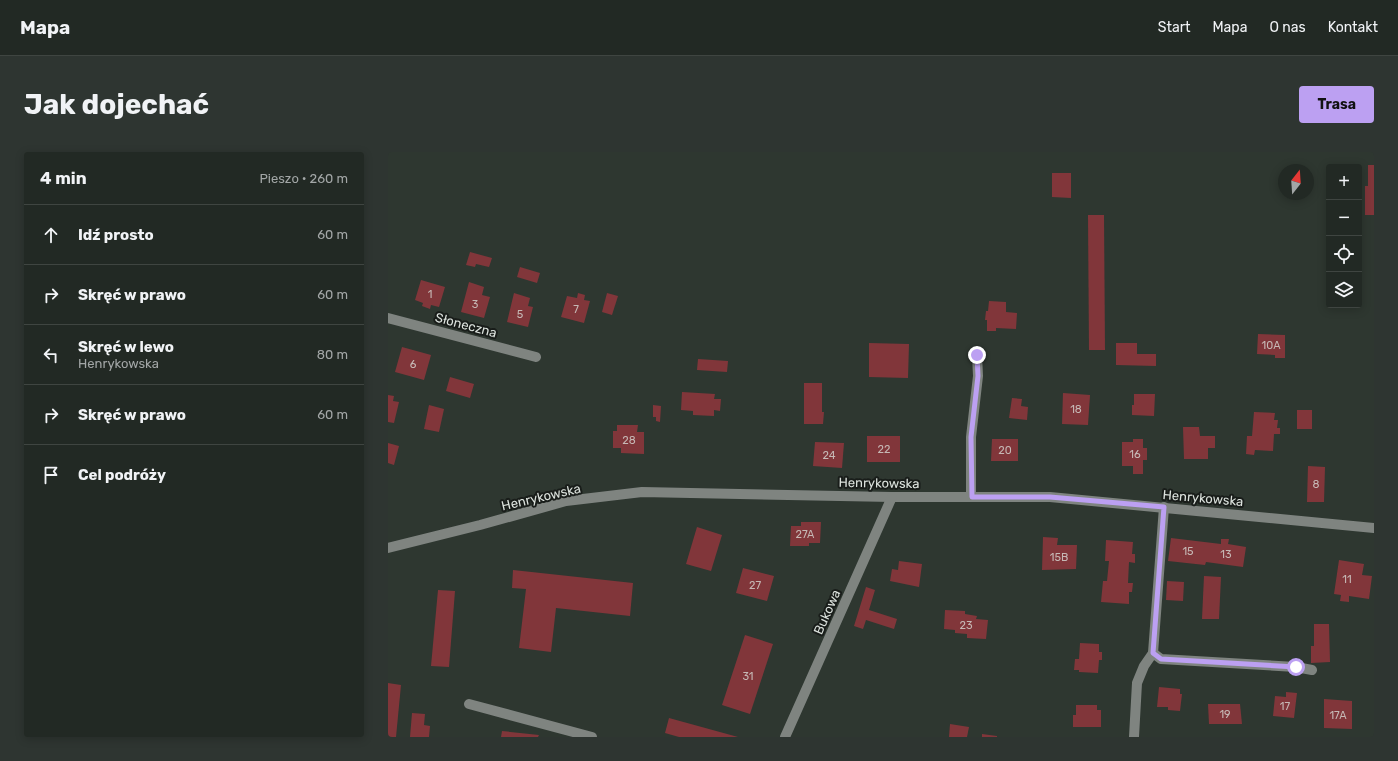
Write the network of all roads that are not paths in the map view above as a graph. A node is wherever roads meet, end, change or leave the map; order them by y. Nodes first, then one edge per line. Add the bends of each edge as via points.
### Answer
1 (388, 320) edge
2 (977, 355) dead end
3 (536, 357) dead end
4 (892, 497) junction
5 (972, 497) junction
6 (1164, 507) junction
7 (1374, 528) edge
8 (388, 548) edge
9 (1153, 653) junction
10 (1312, 670) dead end
11 (469, 704) dead end
12 (592, 737) edge
13 (785, 737) edge
14 (1134, 737) edge

1 - 3 street, Słoneczna
2 - 5 street via 978,376 971,437
4 - 5 street, Henrykowska
4 - 8 street, Henrykowska via 642,492 566,501
4 - 13 street, Bukowa
5 - 6 street, Henrykowska via 1050,497
6 - 7 street, Henrykowska
6 - 9 street
9 - 10 street via 1161,659
9 - 14 street via 1137,683
11 - 12 street

